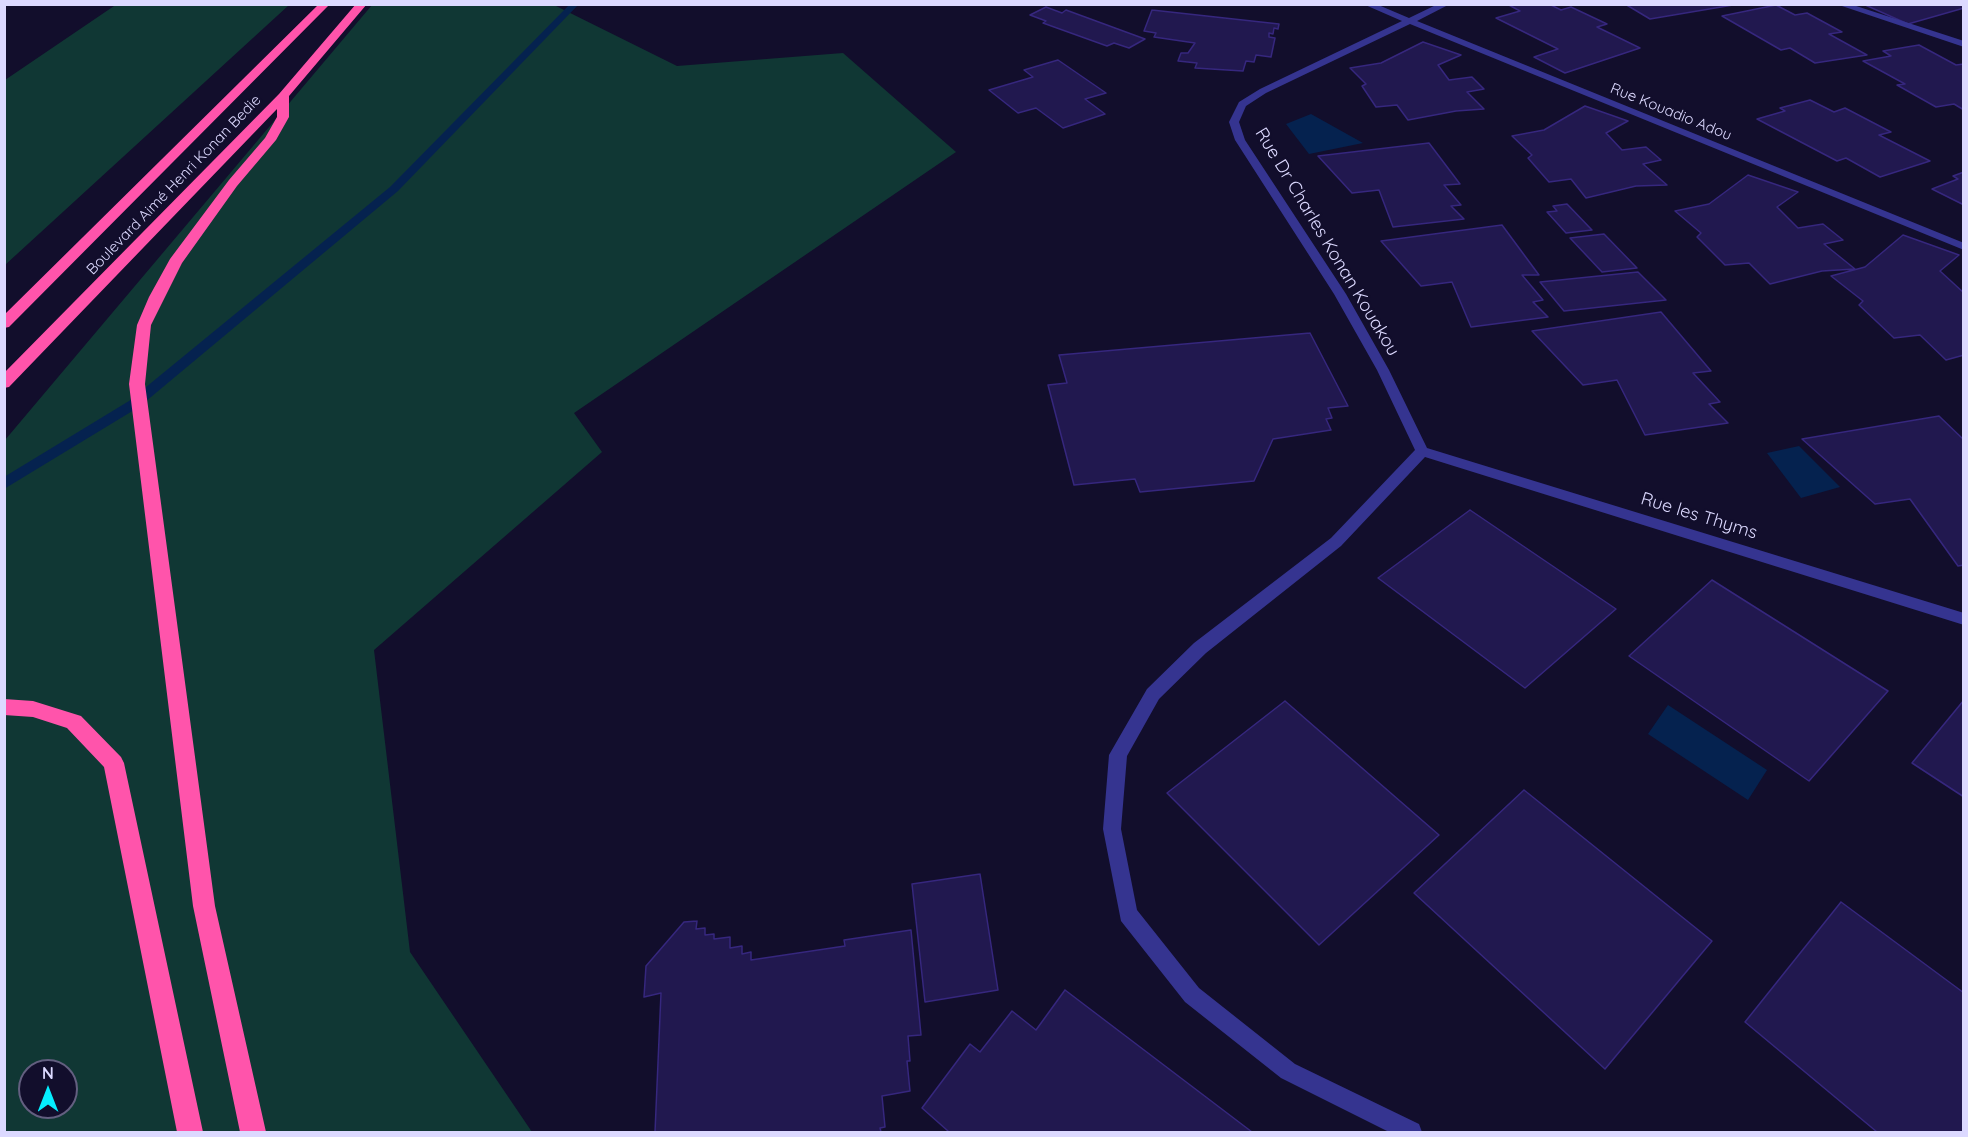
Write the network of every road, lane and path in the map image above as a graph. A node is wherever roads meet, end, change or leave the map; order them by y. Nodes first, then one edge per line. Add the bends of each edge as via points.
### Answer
1 (325, 4) edge
2 (362, 4) edge
3 (1367, 4) edge
4 (1446, 4) edge
5 (1840, 4) edge
6 (1409, 22) junction
7 (1964, 44) edge
8 (283, 96) junction
9 (1964, 247) edge
10 (4, 324) edge
11 (4, 383) edge
12 (1422, 451) junction
13 (1964, 620) edge
14 (4, 707) edge
15 (190, 1132) edge
16 (253, 1132) edge
17 (1411, 1132) edge

1 - 10 highway, Boulevard Aimé Henri Konan Bedie
2 - 8 highway, Boulevard Aimé Henri Konan Bedie
3 - 6 street, Rue Kouadio Adou
4 - 6 street
5 - 7 street
6 - 9 street, Rue Kouadio Adou
6 - 12 street, Rue Dr Charles Konan Kouakou via 1263,91 1242,104 1234,122 1240,140 1351,313
8 - 11 highway, Boulevard Aimé Henri Konan Bedie
8 - 16 highway via 283,117 270,140 175,262 156,297 144,325 137,384 204,906
12 - 13 street, Rue les Thyms
12 - 17 street via 1336,542 1200,648 1153,694 1118,755 1113,829 1128,914 1192,994 1288,1071
14 - 15 highway via 33,709 74,722 114,763

